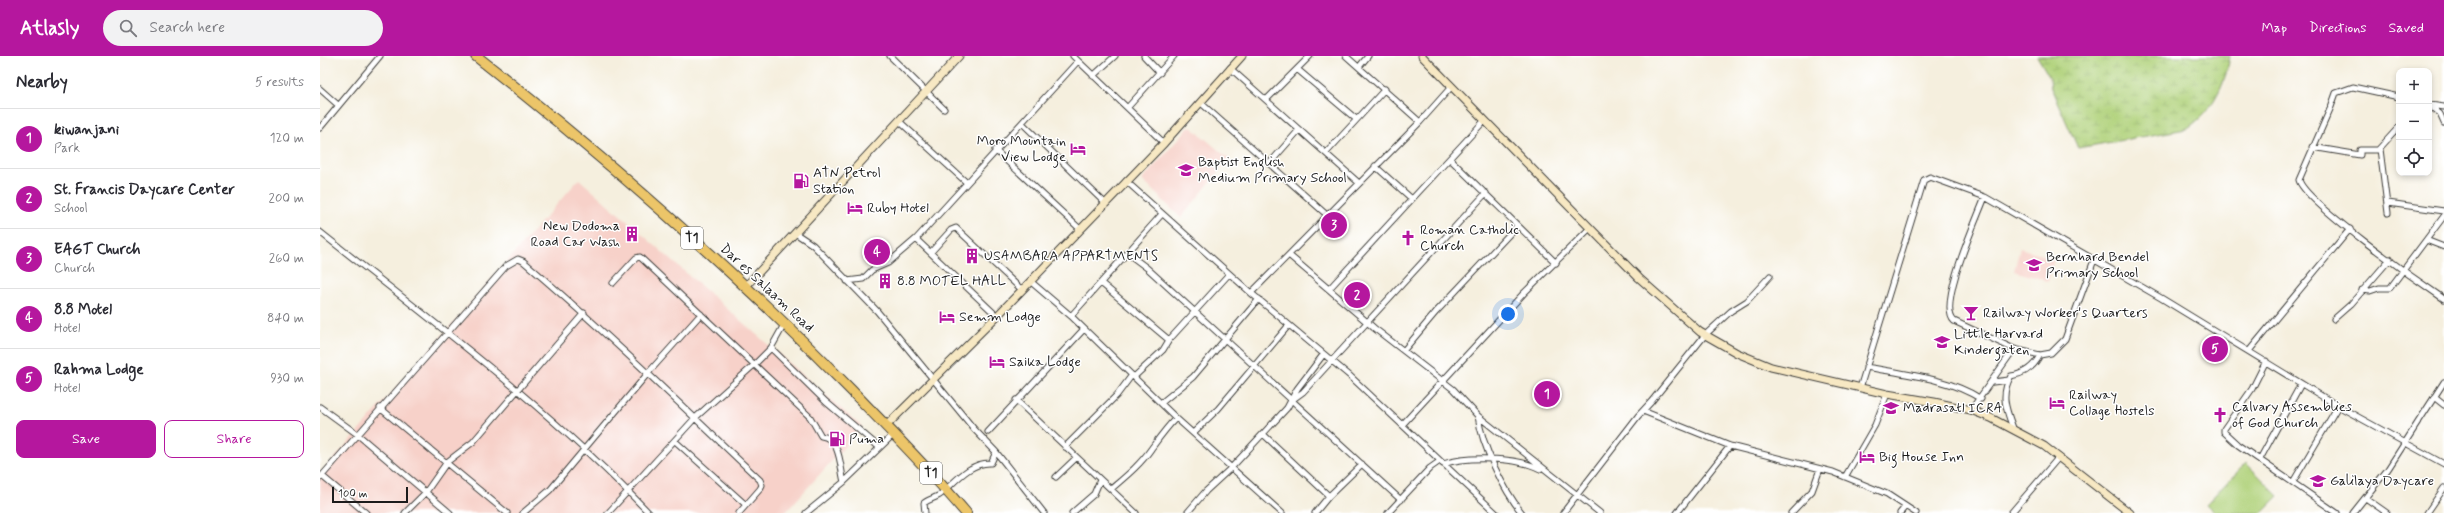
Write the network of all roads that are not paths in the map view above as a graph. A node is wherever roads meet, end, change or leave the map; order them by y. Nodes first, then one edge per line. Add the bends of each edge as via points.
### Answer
1 (380, 56) edge
2 (476, 56) edge
3 (890, 56) edge
4 (959, 56) edge
5 (1073, 56) edge
6 (1115, 56) edge
7 (1144, 56) edge
8 (1174, 56) edge
9 (1242, 56) edge
10 (1310, 56) edge
11 (1346, 56) edge
12 (1368, 56) edge
13 (1422, 56) edge
14 (1078, 61) junction
15 (1359, 67) junction
16 (1230, 68) junction
17 (1297, 69) junction
18 (1160, 73) junction
19 (1093, 76) junction
20 (1452, 86) junction
21 (320, 89) edge
22 (1385, 89) junction
23 (926, 92) junction
24 (2396, 96) edge
25 (1266, 100) junction
26 (1201, 103) junction
27 (338, 105) junction
28 (2432, 105) edge
29 (1128, 106) junction
30 (2432, 107) edge
31 (2444, 107) edge
32 (944, 109) dead end
33 (1356, 119) junction
34 (1485, 120) junction
35 (899, 121) junction
36 (1420, 122) junction
37 (1022, 123) junction
38 (2444, 123) edge
39 (320, 128) edge
40 (1299, 130) junction
41 (2396, 130) edge
42 (1164, 143) junction
43 (2312, 147) junction
44 (2380, 149) junction
45 (996, 150) junction
46 (1326, 153) junction
47 (1450, 159) junction
48 (1268, 164) junction
49 (1375, 166) junction
50 (1126, 181) junction
51 (966, 182) junction
52 (1359, 183) junction
53 (1486, 193) junction
54 (1984, 197) junction
55 (1412, 199) junction
56 (1104, 203) junction
57 (2388, 203) junction
58 (2444, 210) edge
59 (1162, 214) junction
60 (2388, 214) dead end
61 (1328, 216) junction
62 (2444, 216) edge
63 (1518, 226) junction
64 (1590, 228) junction
65 (1080, 229) junction
66 (2350, 229) junction
67 (320, 232) edge
68 (795, 233) junction
69 (916, 239) junction
70 (2426, 240) junction
71 (2444, 247) edge
72 (931, 252) junction
73 (1127, 253) junction
74 (1290, 256) junction
75 (2390, 259) junction
76 (2094, 260) junction
77 (1556, 263) junction
78 (2404, 270) junction
79 (1229, 274) junction
80 (1770, 276) dead end
81 (847, 281) junction
82 (1030, 281) junction
83 (1101, 283) junction
84 (613, 284) dead end
85 (746, 286) junction
86 (1021, 289) junction
87 (1329, 289) junction
88 (2362, 290) junction
89 (1251, 293) junction
90 (1259, 299) junction
91 (2444, 299) edge
92 (1195, 312) junction
93 (584, 313) junction
94 (701, 314) junction
95 (997, 316) junction
96 (1071, 316) junction
97 (2334, 319) dead end
98 (1367, 321) junction
99 (785, 323) junction
100 (1289, 325) junction
101 (1084, 329) junction
102 (447, 333) junction
103 (1705, 336) junction
104 (1224, 338) junction
105 (1169, 340) junction
106 (770, 348) junction
107 (2014, 349) junction
108 (1404, 350) junction
109 (2249, 351) junction
110 (1323, 355) junction
111 (2040, 355) junction
112 (1331, 361) junction
113 (2266, 361) junction
114 (754, 365) junction
115 (1254, 366) junction
116 (1866, 367) junction
117 (649, 372) junction
118 (1134, 376) junction
119 (934, 380) junction
120 (2009, 380) junction
121 (1442, 381) junction
122 (1993, 382) junction
123 (2444, 382) edge
124 (2301, 384) junction
125 (1860, 388) junction
126 (519, 390) junction
127 (1887, 394) junction
128 (2434, 397) junction
129 (1981, 399) junction
130 (1016, 400) junction
131 (1292, 400) junction
132 (1161, 403) junction
133 (2444, 405) edge
134 (2338, 406) junction
135 (320, 407) edge
136 (380, 408) junction
137 (1971, 410) junction
138 (1643, 411) junction
139 (1478, 416) junction
140 (695, 418) junction
141 (1176, 418) junction
142 (886, 426) junction
143 (1402, 426) junction
144 (2013, 428) junction
145 (988, 432) dead end
146 (1194, 432) junction
147 (357, 434) junction
148 (894, 434) junction
149 (1263, 434) junction
150 (675, 441) junction
151 (2405, 443) junction
152 (1730, 446) junction
153 (880, 447) junction
154 (1065, 447) junction
155 (586, 450) junction
156 (996, 452) junction
157 (2059, 457) junction
158 (1076, 458) junction
159 (1493, 459) junction
160 (2260, 459) junction
161 (447, 462) junction
162 (1442, 462) junction
163 (1362, 464) junction
164 (2444, 464) edge
165 (1232, 467) junction
166 (1820, 469) junction
167 (1548, 473) junction
168 (321, 477) edge
169 (1056, 477) dead end
170 (1845, 477) junction
171 (1100, 480) junction
172 (844, 482) junction
173 (2293, 482) junction
174 (2444, 488) edge
175 (946, 489) junction
176 (1111, 489) junction
177 (628, 491) junction
178 (426, 492) junction
179 (1576, 495) junction
180 (1329, 496) junction
181 (2366, 499) junction
182 (1401, 500) junction
183 (746, 505) junction
184 (1275, 507) junction
185 (1905, 507) junction
186 (1391, 512) edge
187 (366, 513) edge
188 (405, 513) edge
189 (450, 513) edge
190 (507, 513) edge
191 (523, 513) edge
192 (608, 513) edge
193 (649, 513) edge
194 (739, 513) edge
195 (806, 513) edge
196 (925, 513) edge
197 (966, 513) edge
198 (1044, 513) edge
199 (1072, 513) edge
200 (1136, 513) edge
201 (1187, 513) edge
202 (1272, 513) edge
203 (1282, 513) edge
204 (1315, 513) edge
205 (1496, 513) edge
206 (1522, 513) edge
207 (1563, 513) edge
208 (1600, 513) edge
209 (1677, 513) edge
210 (1791, 513) edge
211 (1900, 513) edge
212 (1916, 513) edge
213 (2011, 513) edge
214 (2130, 513) edge
215 (2337, 513) edge
216 (2353, 513) edge
217 (2387, 513) edge
218 (2427, 513) edge

1 - 27 street
2 - 85 highway, Dar es Salaam Road / T1 via 610,165
3 - 23 street
4 - 23 street
5 - 14 street
6 - 19 street
7 - 18 street
8 - 18 street
9 - 16 street
10 - 17 street
11 - 15 street
12 - 15 street
13 - 20 street
14 - 19 street
14 - 37 street
15 - 22 street
16 - 25 street
16 - 26 street
17 - 25 street
17 - 33 street
18 - 29 street
19 - 29 street
20 - 34 street
20 - 36 street
21 - 27 street
22 - 33 street
22 - 36 street
23 - 32 street
23 - 35 street
24 - 43 street via 2353,87 2336,93
25 - 40 street
26 - 42 street
26 - 48 street
27 - 39 street
28 - 31 street
29 - 42 street
30 - 38 street via 2440,114
33 - 46 street
34 - 47 street
34 - 64 street
35 - 51 street
35 - 68 street
36 - 49 street
37 - 45 street
37 - 56 street
40 - 46 street
40 - 48 street
41 - 44 street
42 - 50 street
43 - 44 street via 2360,155 2360,150
43 - 66 street via 2299,176 2300,184
44 - 57 street
45 - 51 street
45 - 65 street
46 - 52 street
47 - 53 street
47 - 55 street
48 - 61 street
49 - 52 street
49 - 55 street
50 - 56 street
50 - 59 street
51 - 69 street
52 - 61 street
53 - 63 street
53 - 98 street
54 - 76 street
54 - 107 street via 1950,293 1949,312 1954,321
54 - 116 street via 1936,178 1924,180
55 - 87 street
56 - 65 street
57 - 58 street
57 - 60 street
59 - 73 street
59 - 79 street
61 - 74 street
62 - 70 street
63 - 77 street
63 - 108 street
64 - 77 street
64 - 103 street via 1665,303
65 - 82 street
66 - 75 street
66 - 109 street
67 - 102 street
68 - 81 street via 813,245
68 - 85 street
69 - 72 street
69 - 81 street via 888,263 872,270 863,279
70 - 71 street
70 - 78 street
72 - 86 street via 951,230 956,228
72 - 95 street
73 - 83 street
73 - 92 street via 1148,268
74 - 87 street
74 - 89 street
75 - 78 street
75 - 88 street
76 - 109 street
76 - 111 street via 2063,344 2051,354
77 - 121 street via 1524,293
78 - 88 street via 2390,288
78 - 91 street
79 - 89 street
79 - 92 street
80 - 103 street via 1747,301 1731,311
81 - 119 street via 877,311
82 - 86 street
82 - 96 street
83 - 96 street
83 - 105 street
84 - 94 street via 638,256
85 - 99 highway, Dar es Salaam Road / T1
86 - 95 street
87 - 98 street
88 - 97 street
89 - 90 street
90 - 100 street
90 - 104 street
92 - 104 street
92 - 105 street
93 - 102 street via 518,259 506,266
93 - 117 street
93 - 126 street
94 - 114 street
94 - 117 street
95 - 119 street
96 - 101 street
98 - 108 street
98 - 112 street
99 - 106 street
99 - 142 highway, Dar es Salaam Road / T1
100 - 110 street
100 - 115 street
101 - 118 street
101 - 130 street via 1019,400
102 - 126 street
102 - 136 street
103 - 125 street via 1766,366
103 - 138 street
104 - 115 street
104 - 132 street via 1183,387
105 - 118 street via 1163,350
106 - 114 street
106 - 153 street via 826,402
107 - 111 street
107 - 122 street
108 - 121 street
109 - 113 street
110 - 112 street
110 - 131 street via 1297,389
111 - 120 street via 2033,366 2011,376
112 - 131 street via 1303,392
112 - 143 street
113 - 124 street
113 - 160 street via 2252,389 2223,431 2238,445
114 - 140 street
114 - 172 street via 810,417 821,436 825,436 838,449
115 - 131 street
115 - 146 street via 1218,409
116 - 125 street
116 - 129 street via 1942,383
117 - 140 street
117 - 155 street
118 - 132 street
118 - 154 street
119 - 142 street
119 - 156 street
120 - 122 street
120 - 144 street via 2004,402
121 - 139 street via 1463,398
121 - 143 street
122 - 129 street
123 - 128 street
124 - 134 street
124 - 160 street
125 - 127 street
126 - 155 street
126 - 161 street via 473,442
127 - 137 street
127 - 170 street via 1875,425
128 - 133 street
128 - 151 street
129 - 137 street
130 - 145 street
130 - 154 street
131 - 149 street
131 - 163 street
132 - 141 street
134 - 151 street
134 - 173 street
135 - 147 street
136 - 147 street
136 - 161 street
137 - 144 street
138 - 152 street
138 - 179 street
139 - 159 street
139 - 167 street
140 - 150 street
140 - 183 street via 760,480 760,489
141 - 146 street
141 - 176 street via 1160,434 1135,467
142 - 148 highway, Dar es Salaam Road / T1
143 - 162 street
144 - 157 street
146 - 165 street
147 - 168 street
147 - 178 street
148 - 153 street
148 - 175 highway, Dar es Salaam Road / T1
149 - 165 street
149 - 180 street
150 - 177 street
150 - 183 street
151 - 164 street
151 - 181 street
152 - 166 street
152 - 209 street
153 - 172 street
154 - 158 street
155 - 177 street
155 - 191 street via 550,490
156 - 175 street via 991,463 981,462
156 - 198 street
157 - 213 street
157 - 214 street
158 - 169 street
158 - 171 street
159 - 162 street
159 - 167 street via 1530,464
159 - 206 street via 1504,488
160 - 173 street
161 - 178 street
161 - 190 street
162 - 182 street via 1430,468
162 - 205 street
163 - 180 street
163 - 182 street
165 - 184 street
165 - 201 street
166 - 170 street
166 - 210 street via 1812,491
167 - 179 street
168 - 187 street
170 - 185 street via 1887,494
171 - 176 street
171 - 199 street via 1094,494
172 - 195 street
173 - 215 street
174 - 218 street
175 - 196 street via 924,503
175 - 197 highway, Dar es Salaam Road / T1
176 - 200 street
177 - 192 street
177 - 193 street
178 - 188 street
178 - 189 street
179 - 207 street
179 - 208 street
180 - 204 street
181 - 216 street
181 - 217 street
182 - 186 street
183 - 194 street
184 - 202 street
184 - 203 street
185 - 211 street
185 - 212 street

